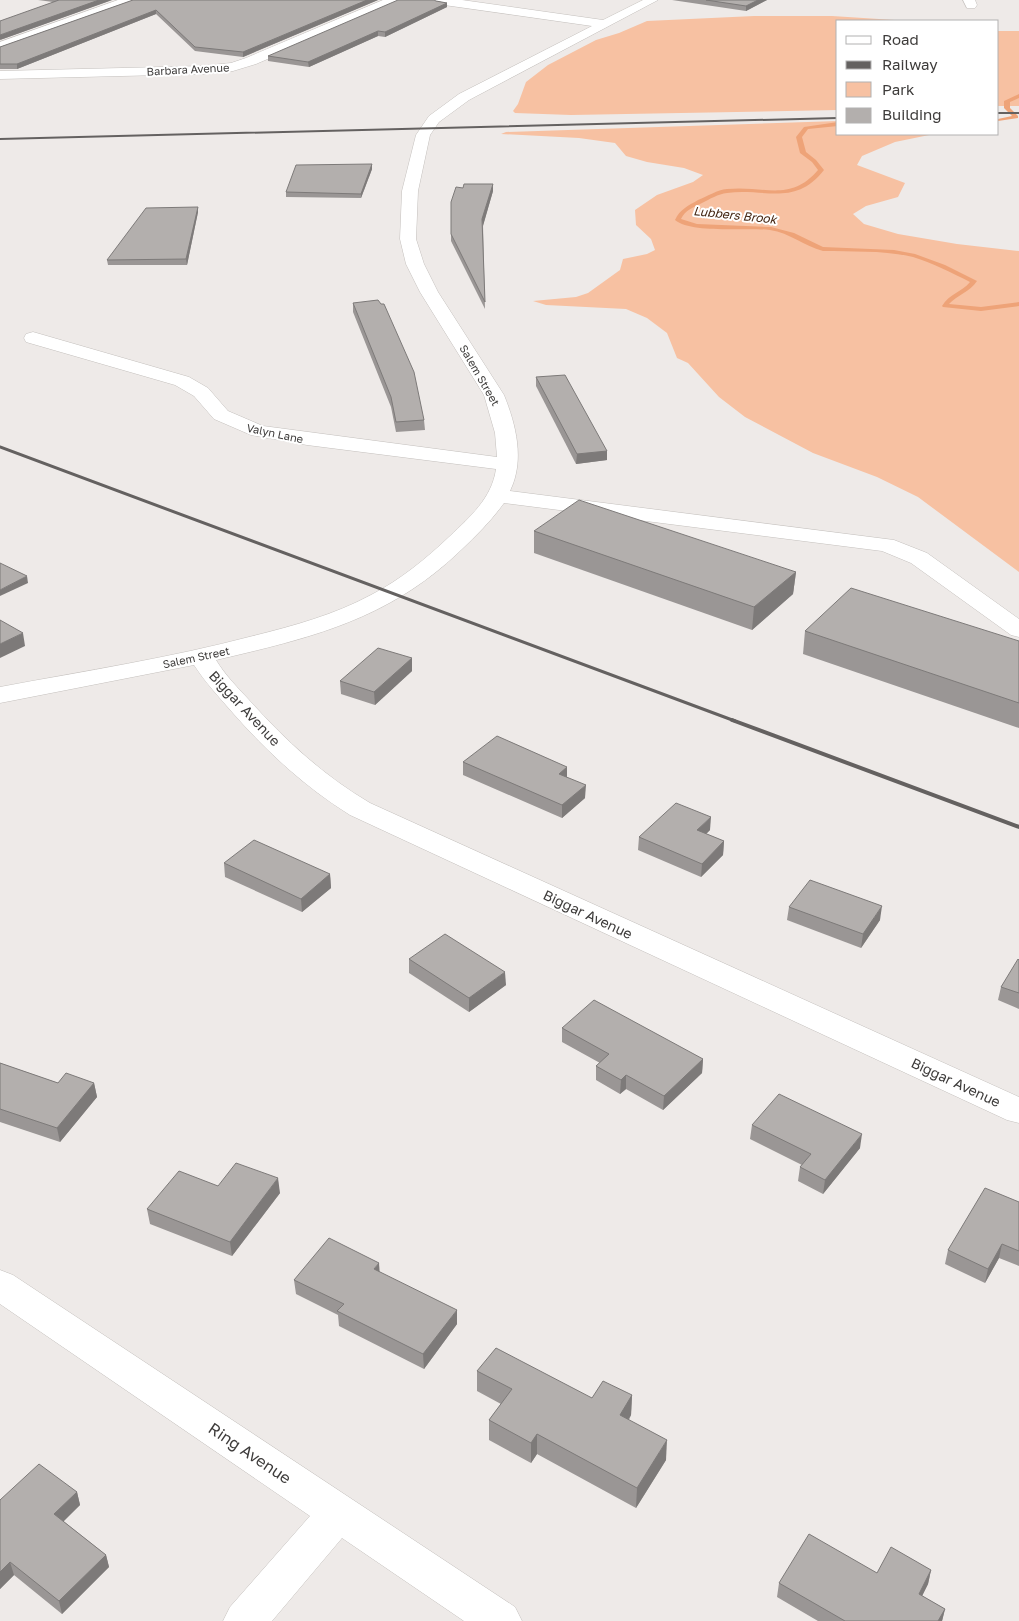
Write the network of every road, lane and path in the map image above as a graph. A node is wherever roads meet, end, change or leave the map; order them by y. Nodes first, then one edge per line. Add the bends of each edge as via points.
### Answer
1 (129, 0) edge
2 (393, 0) edge
3 (437, 0) edge
4 (652, 0) edge
5 (604, 24) junction
6 (0, 46) edge
7 (0, 75) edge
8 (33, 338) dead end
9 (507, 464) junction
10 (498, 496) junction
11 (1019, 630) edge
12 (200, 656) junction
13 (0, 695) edge
14 (1019, 1111) edge
15 (0, 1285) edge
16 (339, 1512) junction
17 (245, 1621) edge
18 (500, 1621) edge

1 - 6 street
2 - 7 street, Barbara Avenue via 232,67
3 - 5 street
4 - 5 street, Salem Street
5 - 9 street, Salem Street via 451,105 429,124 420,142 410,191 408,239 415,264 429,292 494,395 504,426
8 - 9 street, Valyn Lane via 182,381 201,392 221,415 258,431
9 - 10 street, Salem Street
10 - 11 street via 886,546 919,558
10 - 12 street, Salem Street via 448,550 379,600 349,614 286,635
12 - 13 street, Salem Street
12 - 14 street, Biggar Avenue via 255,722 292,759 327,788 360,809
15 - 16 street, Ring Avenue
16 - 17 street
16 - 18 street, Ring Avenue

